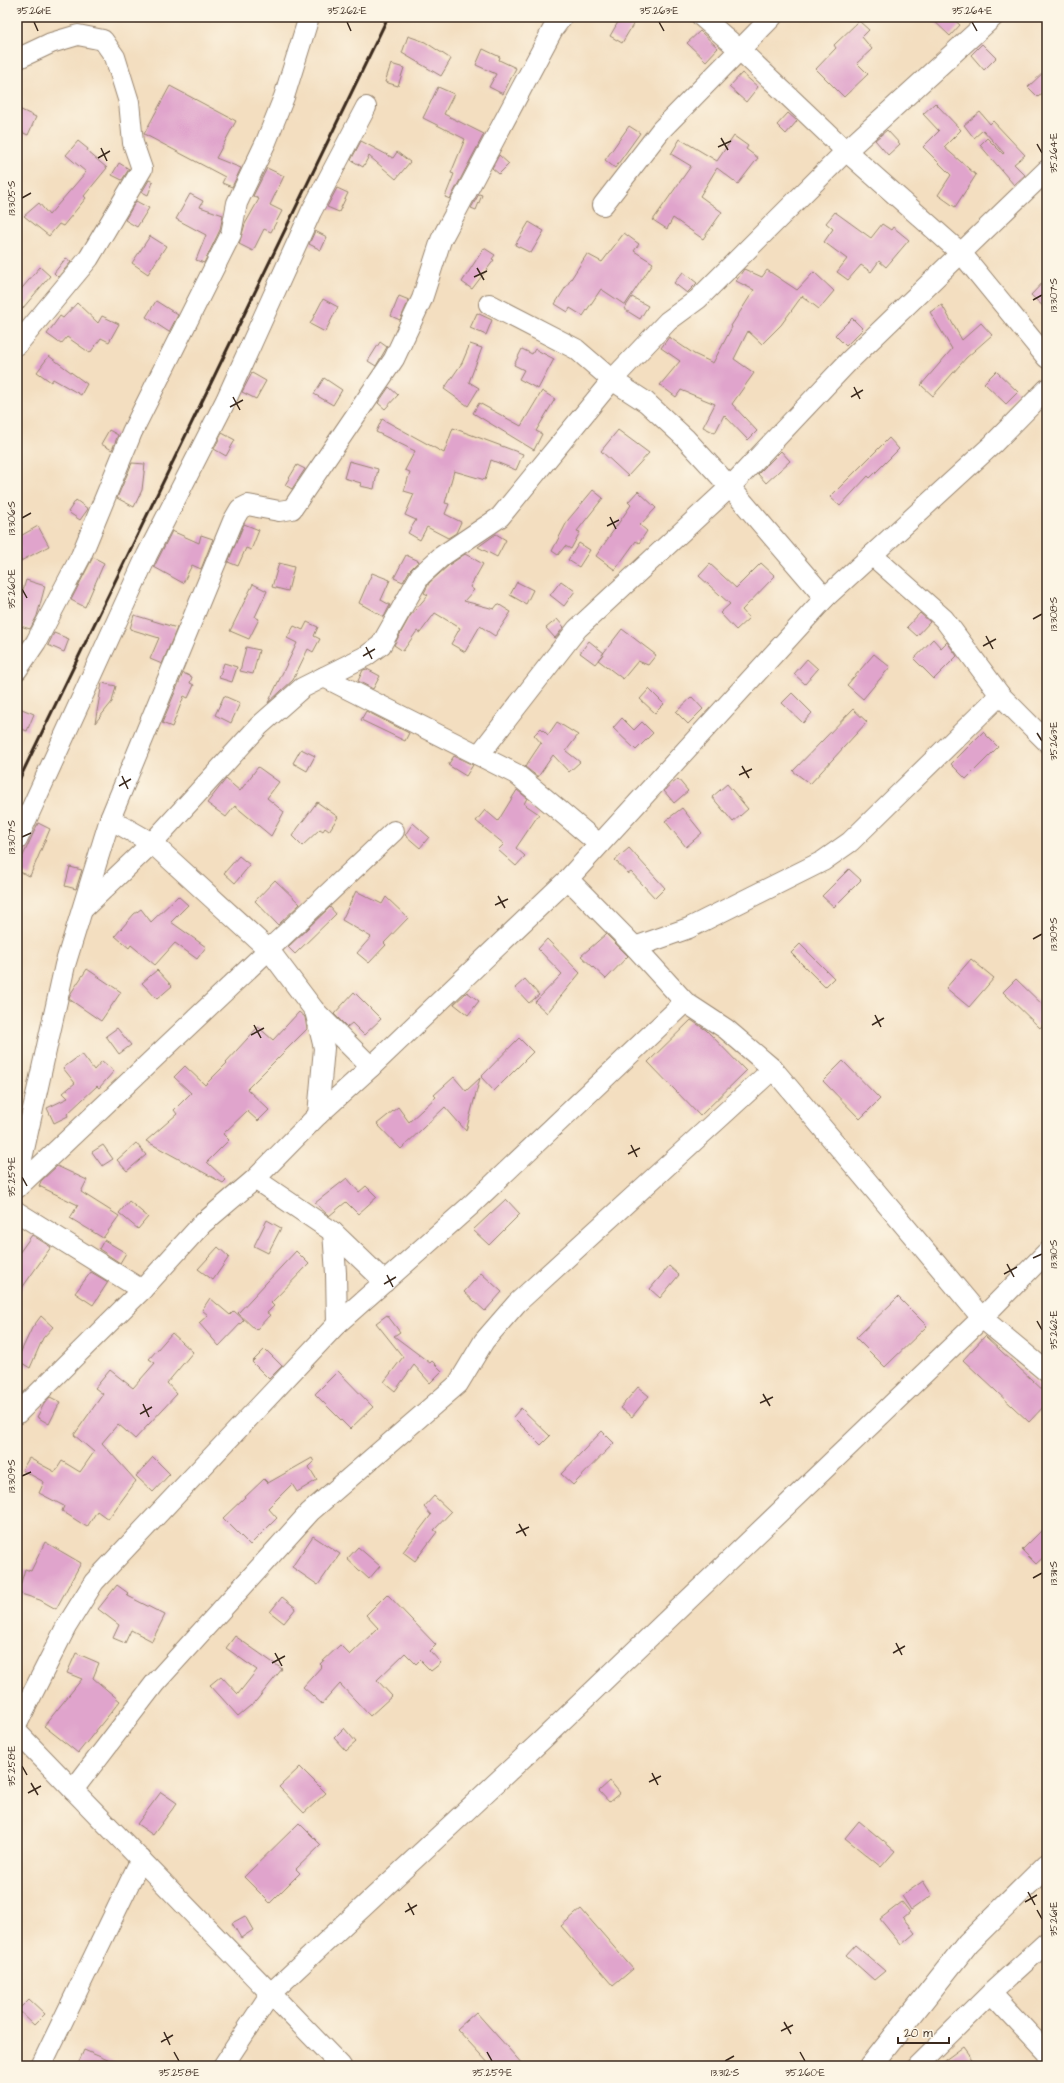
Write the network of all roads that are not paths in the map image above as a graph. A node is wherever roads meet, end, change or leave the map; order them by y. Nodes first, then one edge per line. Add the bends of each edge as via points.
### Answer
1 (309, 17) edge
2 (562, 17) edge
3 (702, 17) edge
4 (772, 17) edge
5 (993, 17) edge
6 (740, 50) junction
7 (17, 58) edge
8 (366, 107) dead end
9 (846, 151) junction
10 (1047, 170) edge
11 (603, 205) dead end
12 (962, 254) junction
13 (489, 304) dead end
14 (17, 345) edge
15 (1047, 358) edge
16 (612, 380) junction
17 (1047, 389) edge
18 (730, 487) junction
19 (872, 555) junction
20 (825, 598) junction
21 (17, 670) edge
22 (324, 677) junction
23 (1000, 695) junction
24 (1047, 742) edge
25 (479, 755) junction
26 (110, 819) junction
27 (394, 831) dead end
28 (17, 840) edge
29 (152, 843) junction
30 (599, 844) junction
31 (568, 879) junction
32 (82, 909) junction
33 (635, 947) junction
34 (269, 950) junction
35 (685, 1002) junction
36 (315, 1011) junction
37 (371, 1067) junction
38 (773, 1069) junction
39 (318, 1115) junction
40 (254, 1179) junction
41 (17, 1181) edge
42 (17, 1188) edge
43 (17, 1212) edge
44 (333, 1232) junction
45 (1047, 1252) edge
46 (385, 1282) junction
47 (142, 1290) junction
48 (982, 1318) junction
49 (337, 1324) junction
50 (1047, 1372) edge
51 (17, 1414) edge
52 (17, 1724) edge
53 (17, 1732) edge
54 (73, 1790) junction
55 (140, 1859) junction
56 (1047, 1865) edge
57 (1047, 1942) edge
58 (991, 1993) junction
59 (271, 1994) junction
60 (1047, 2054) edge
61 (41, 2066) edge
62 (223, 2066) edge
63 (341, 2066) edge
64 (871, 2066) edge
65 (917, 2066) edge

1 - 21 street via 284,97 237,203 231,234 132,432 81,556 36,642
2 - 26 street via 545,43 441,240 422,299 394,359 292,509 279,511 248,506 240,509 188,626
3 - 6 street
4 - 6 street
5 - 9 street
6 - 9 street
6 - 11 street via 661,130
7 - 14 street via 51,43 78,35 103,40 115,57 129,102 134,143 142,169 89,258
8 - 28 street via 311,212 226,400 147,555
9 - 12 street
9 - 16 street via 698,299 668,321
10 - 12 street
12 - 15 street
12 - 18 street via 849,361
13 - 16 street via 576,349
16 - 18 street via 646,402 685,438
16 - 22 street via 500,517 442,556 420,576 381,645 366,656
17 - 19 street via 993,444
18 - 20 street
18 - 25 street via 577,629
19 - 20 street
19 - 23 street via 944,619
20 - 30 street
22 - 25 street
22 - 29 street via 302,688 259,726
23 - 24 street
23 - 33 street via 850,842 823,861 689,928
25 - 30 street via 516,774
26 - 29 street
26 - 32 street
27 - 34 street
29 - 32 street
29 - 34 street
30 - 31 street
31 - 33 street
31 - 37 street
32 - 41 street via 65,965
33 - 35 street
34 - 36 street
34 - 42 street
35 - 38 street via 726,1029
35 - 46 street via 476,1200
36 - 37 street
36 - 39 street via 324,1048
37 - 39 street
38 - 48 street
38 - 54 street via 517,1302 484,1341 458,1384 310,1512 155,1682
39 - 40 street
40 - 44 street
40 - 47 street via 202,1224
43 - 47 street
44 - 46 street
44 - 49 street
45 - 48 street
46 - 49 street
47 - 51 street
48 - 50 street
48 - 59 street via 547,1735
49 - 52 street via 94,1582 66,1627
53 - 54 street
54 - 55 street
55 - 59 street
55 - 61 street
56 - 64 street via 968,1942
57 - 58 street
58 - 60 street
58 - 65 street
59 - 62 street
59 - 63 street

